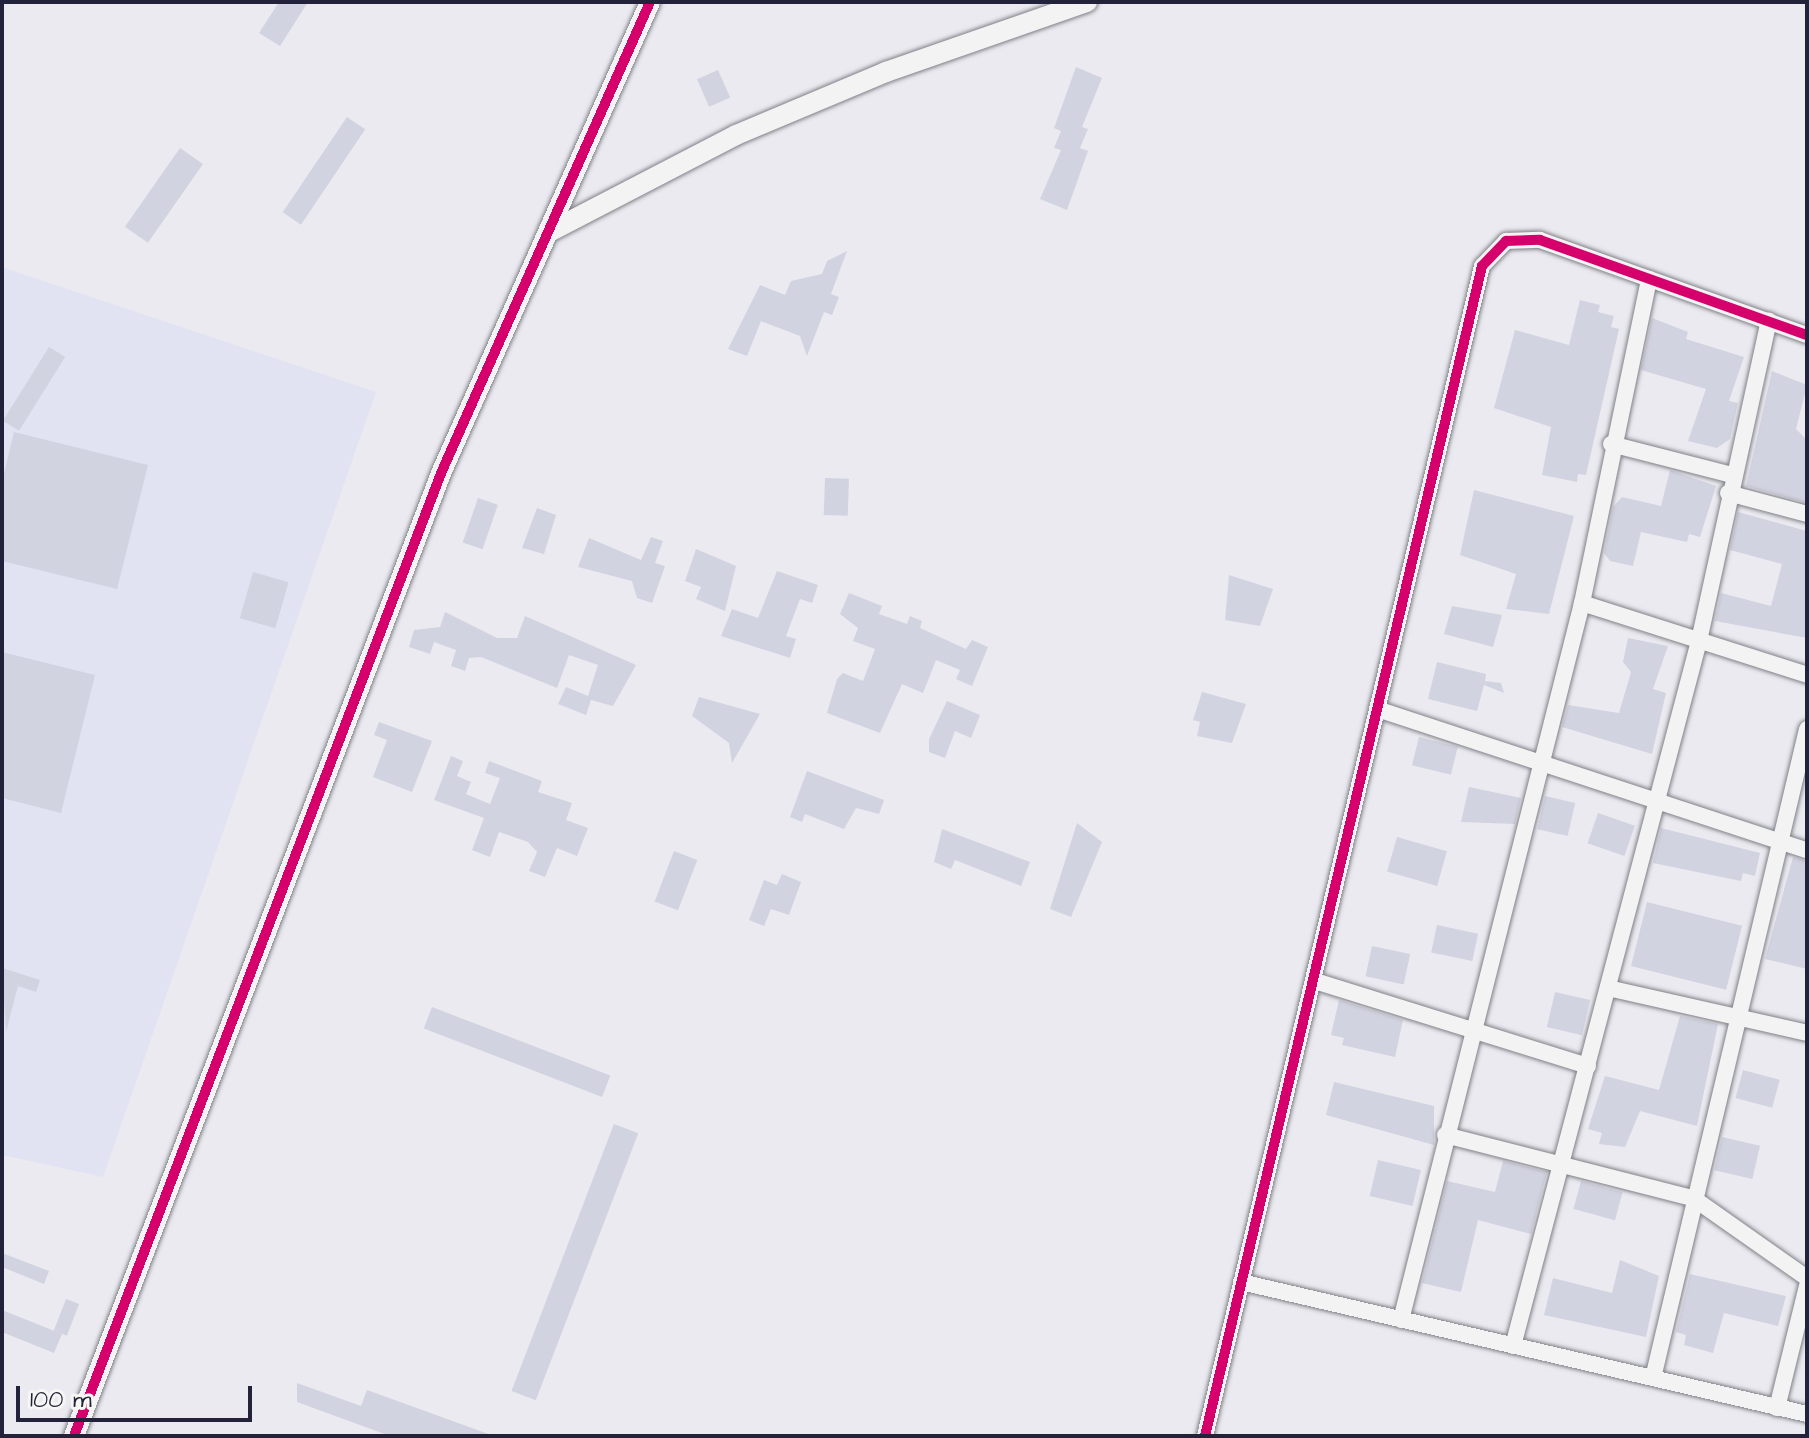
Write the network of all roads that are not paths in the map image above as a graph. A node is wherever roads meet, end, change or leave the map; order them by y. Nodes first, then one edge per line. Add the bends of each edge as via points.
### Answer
1 (650, 2) edge
2 (1087, 2) edge
3 (551, 231) junction
4 (1649, 279) junction
5 (1769, 321) junction
6 (1807, 335) edge
7 (1611, 444) junction
8 (1732, 475) junction
9 (1728, 493) junction
10 (1807, 514) edge
11 (1582, 603) junction
12 (1699, 641) junction
13 (1807, 675) edge
14 (1380, 710) junction
15 (1807, 729) edge
16 (1539, 762) junction
17 (1656, 801) junction
18 (1776, 840) junction
19 (1807, 850) edge
20 (1315, 981) junction
21 (1608, 988) junction
22 (1734, 1017) junction
23 (1807, 1033) edge
24 (1470, 1034) junction
25 (1588, 1066) junction
26 (1445, 1135) junction
27 (1562, 1165) junction
28 (1693, 1198) junction
29 (1807, 1278) edge
30 (1241, 1282) junction
31 (1807, 1286) edge
32 (1401, 1320) junction
33 (1513, 1346) junction
34 (1653, 1378) junction
35 (1777, 1408) junction
36 (1807, 1414) edge
37 (74, 1436) edge
38 (1205, 1436) edge

1 - 3 street
2 - 3 street via 886,72 736,135
3 - 37 street via 442,471
4 - 5 street
4 - 7 street
4 - 14 street via 1523,237 1506,241 1482,266
5 - 6 street
5 - 8 street
7 - 8 street
7 - 11 street
8 - 9 street
9 - 10 street
9 - 12 street
11 - 12 street
11 - 16 street
12 - 13 street
12 - 17 street
14 - 16 street
14 - 20 street
15 - 18 street
16 - 17 street
16 - 24 street
17 - 18 street
17 - 21 street
18 - 19 street
18 - 22 street
20 - 24 street
20 - 30 street
21 - 22 street
21 - 25 street
22 - 23 street
22 - 28 street
24 - 25 street
24 - 26 street
25 - 27 street
26 - 27 street
26 - 32 street
27 - 28 street
27 - 33 street
28 - 29 street
28 - 34 street
30 - 32 street
30 - 38 street
31 - 35 street
32 - 33 street
33 - 34 street
34 - 35 street
35 - 36 street

